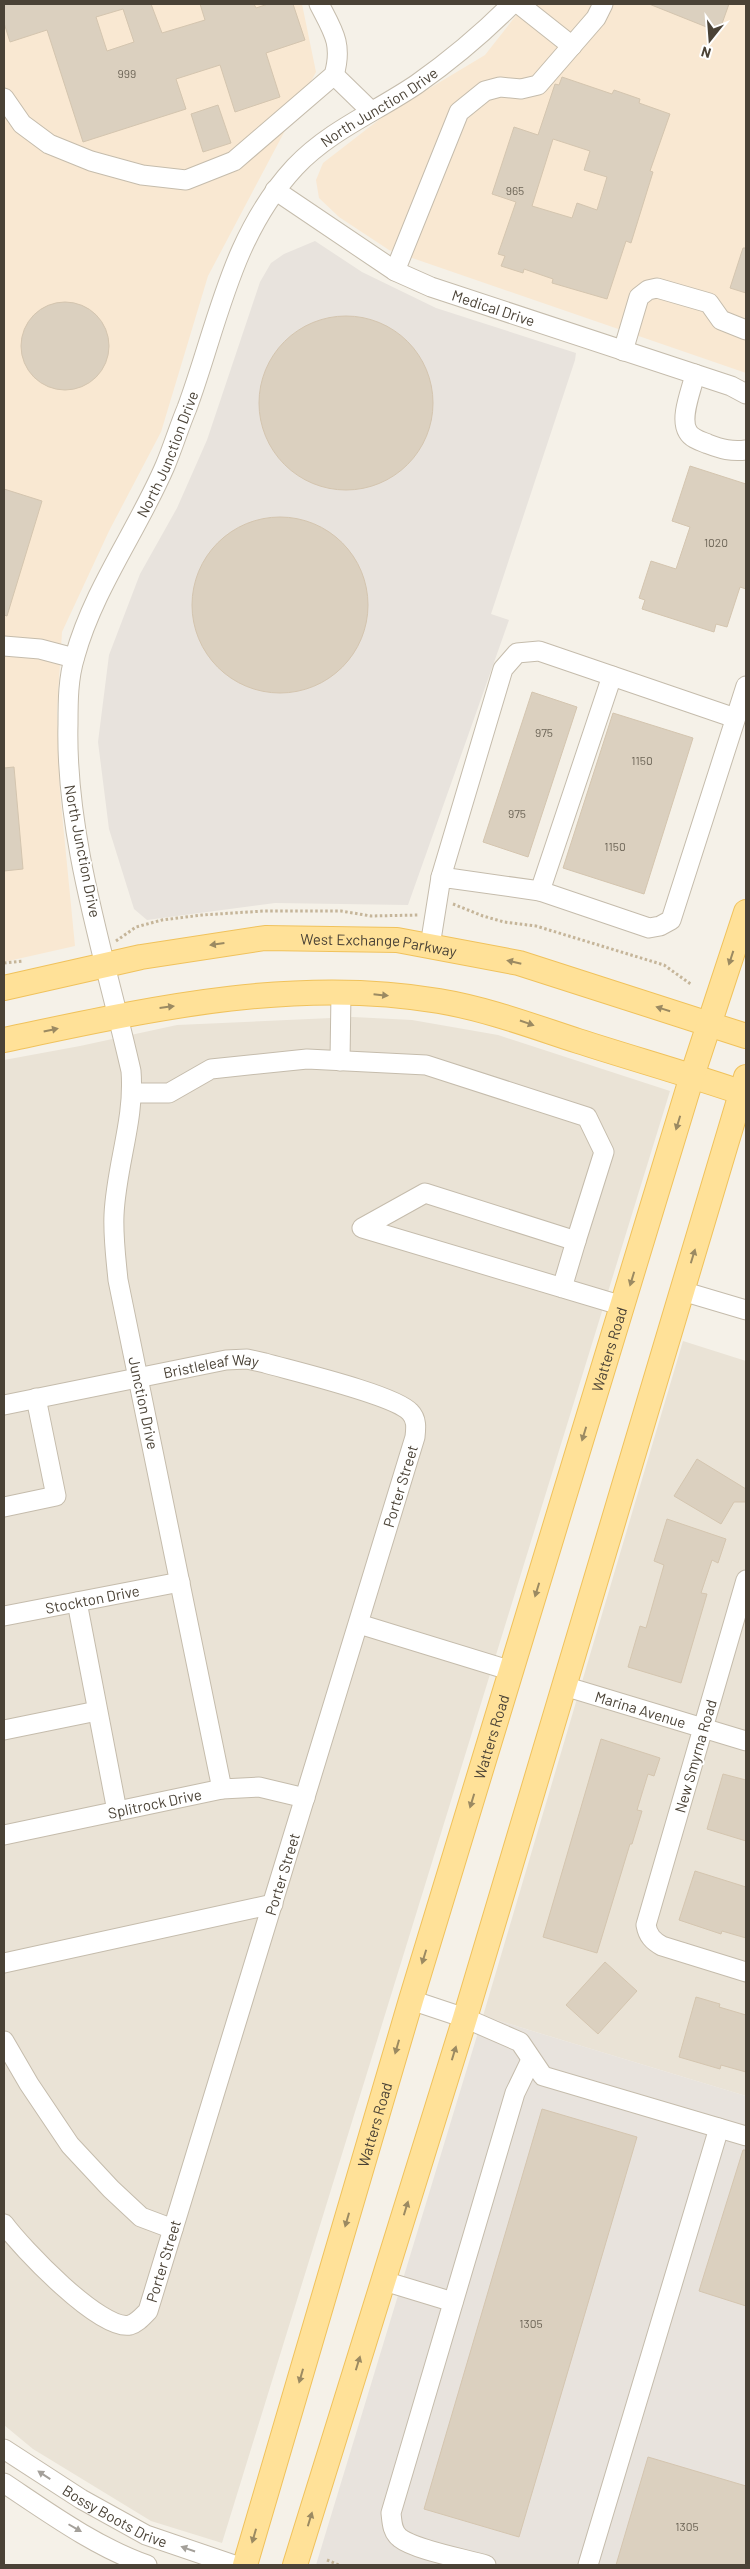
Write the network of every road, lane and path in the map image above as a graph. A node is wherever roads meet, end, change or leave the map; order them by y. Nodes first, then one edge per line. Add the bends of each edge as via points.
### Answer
1 (318, 4) edge
2 (512, 4) edge
3 (519, 4) edge
4 (603, 4) edge
5 (572, 46) junction
6 (334, 74) junction
7 (4, 98) edge
8 (371, 111) junction
9 (275, 190) junction
10 (395, 271) junction
11 (746, 330) edge
12 (623, 350) junction
13 (695, 374) junction
14 (741, 389) edge
15 (746, 450) edge
16 (4, 646) edge
17 (74, 658) junction
18 (612, 676) junction
19 (745, 695) edge
20 (735, 718) junction
21 (441, 876) junction
22 (540, 891) junction
23 (746, 912) edge
24 (536, 926) dead end
25 (430, 946) junction
26 (106, 964) junction
27 (692, 985) dead end
28 (4, 988) edge
29 (341, 993) junction
30 (119, 1016) junction
31 (710, 1023) junction
32 (746, 1036) edge
33 (4, 1040) edge
34 (340, 1061) junction
35 (692, 1076) junction
36 (745, 1088) edge
37 (133, 1093) junction
38 (576, 1241) junction
39 (562, 1288) junction
40 (682, 1291) junction
41 (624, 1306) junction
42 (746, 1310) edge
43 (138, 1378) junction
44 (36, 1398) junction
45 (4, 1405) edge
46 (412, 1413) joint
47 (4, 1507) edge
48 (746, 1580) edge
49 (180, 1582) junction
50 (77, 1602) junction
51 (4, 1616) edge
52 (358, 1624) junction
53 (512, 1671) junction
54 (564, 1686) junction
55 (98, 1711) junction
56 (703, 1728) junction
57 (4, 1730) edge
58 (746, 1741) edge
59 (222, 1789) junction
60 (305, 1798) junction
61 (116, 1811) junction
62 (4, 1835) edge
63 (273, 1904) junction
64 (4, 1963) edge
65 (746, 1972) edge
66 (411, 2000) junction
67 (465, 2018) junction
68 (4, 2041) edge
69 (531, 2060) junction
70 (719, 2128) junction
71 (746, 2136) edge
72 (4, 2224) edge
73 (173, 2229) junction
74 (384, 2280) junction
75 (453, 2302) junction
76 (4, 2449) edge
77 (4, 2483) edge
78 (328, 2560) dead end
79 (147, 2565) edge
80 (234, 2565) edge
81 (245, 2565) edge
82 (295, 2565) edge
83 (339, 2565) edge
84 (486, 2565) edge
85 (588, 2565) edge

1 - 6 street via 337,41 339,57
2 - 8 street, North Junction Drive via 484,32 417,84
3 - 5 street
4 - 5 street via 596,18
5 - 10 street via 538,85 521,89 500,87 485,92 458,112
6 - 7 street via 234,161 186,180 142,175 91,161 49,144 22,124
6 - 8 street
8 - 9 street, North Junction Drive via 316,147
9 - 10 street, Medical Drive
9 - 17 street, North Junction Drive via 258,214 234,263 199,374 164,467 94,602
10 - 12 street, Medical Drive via 431,287
11 - 12 street via 721,320 709,303 657,288 639,297
12 - 13 street, Medical Drive
13 - 14 street, Medical Drive
13 - 15 street via 685,423 688,432 720,449
16 - 17 street via 40,649
17 - 26 street, North Junction Drive via 68,694 67,761 81,859
18 - 20 street
18 - 21 street via 539,651 517,653 503,669
18 - 22 street
19 - 20 street
20 - 22 street via 672,920 649,928
21 - 22 street
21 - 25 street
23 -> 31 main road, Watters Road
24 - 27 path via 664,965
25 -> 26 main road, West Exchange Parkway via 397,940 265,938
31 -> 25 main road, West Exchange Parkway via 519,963
26 - 28 main road, West Exchange Parkway
26 - 30 street, North Junction Drive
30 -> 29 main road via 287,992
29 - 34 street
29 -> 35 main road via 439,1001 518,1020
33 -> 30 main road
30 - 37 street, Junction Drive
31 - 32 main road, West Exchange Parkway
31 - 35 main road, Watters Road
34 - 37 street via 307,1058 211,1069 169,1092
34 - 38 street via 426,1066 587,1117 604,1152
35 - 36 main road
35 -> 41 main road, Watters Road
40 -> 36 main road
37 - 43 street, Junction Drive via 114,1215 118,1280
38 - 39 street
38 - 39 street via 425,1192 362,1228
39 - 41 street
40 - 42 street
40 - 54 main road
41 -> 53 main road, Watters Road
43 - 44 street, Bristleleaf Way
43 - 46 street, Bristleleaf Way via 226,1360 247,1360 393,1400
43 - 49 street, Junction Drive
44 - 45 street, Bristleleaf Way
44 - 47 street via 56,1496
46 - 52 street, Porter Street via 416,1424 415,1437
48 - 56 street, New Smyrna Road
49 - 50 street, Stockton Drive
49 - 59 street, Junction Drive
50 - 51 street, Stockton Drive
50 - 55 street
52 - 53 street
52 - 60 street, Porter Street
53 -> 66 main road, Watters Road
54 - 56 street, Marina Avenue
54 - 67 main road
55 - 57 street
55 - 61 street
56 - 58 street, Marina Avenue
56 - 65 street, New Smyrna Road via 648,1914 647,1933 662,1946
59 - 60 street, Splitrock Drive via 259,1787
59 - 61 street, Splitrock Drive
60 - 63 street, Porter Street
61 - 62 street, Splitrock Drive
63 - 64 street
63 - 73 street, Porter Street
66 - 67 street
66 -> 81 main road, Watters Road
67 - 69 street via 520,2042
74 -> 67 main road
68 - 73 street via 70,2145 141,2217
69 - 70 street via 543,2076
69 - 75 street via 515,2093
70 - 71 street
70 - 85 street
72 - 73 street, Porter Street via 38,2264 68,2290 106,2320 129,2325 148,2311
74 - 75 street
82 -> 74 main road
75 - 84 street via 395,2495 392,2527 399,2538 413,2544
80 -> 76 street, Bossy Boots Drive via 146,2535 80,2499
77 -> 79 street, Bossy Boots Drive via 47,2512 128,2558
78 - 83 path

